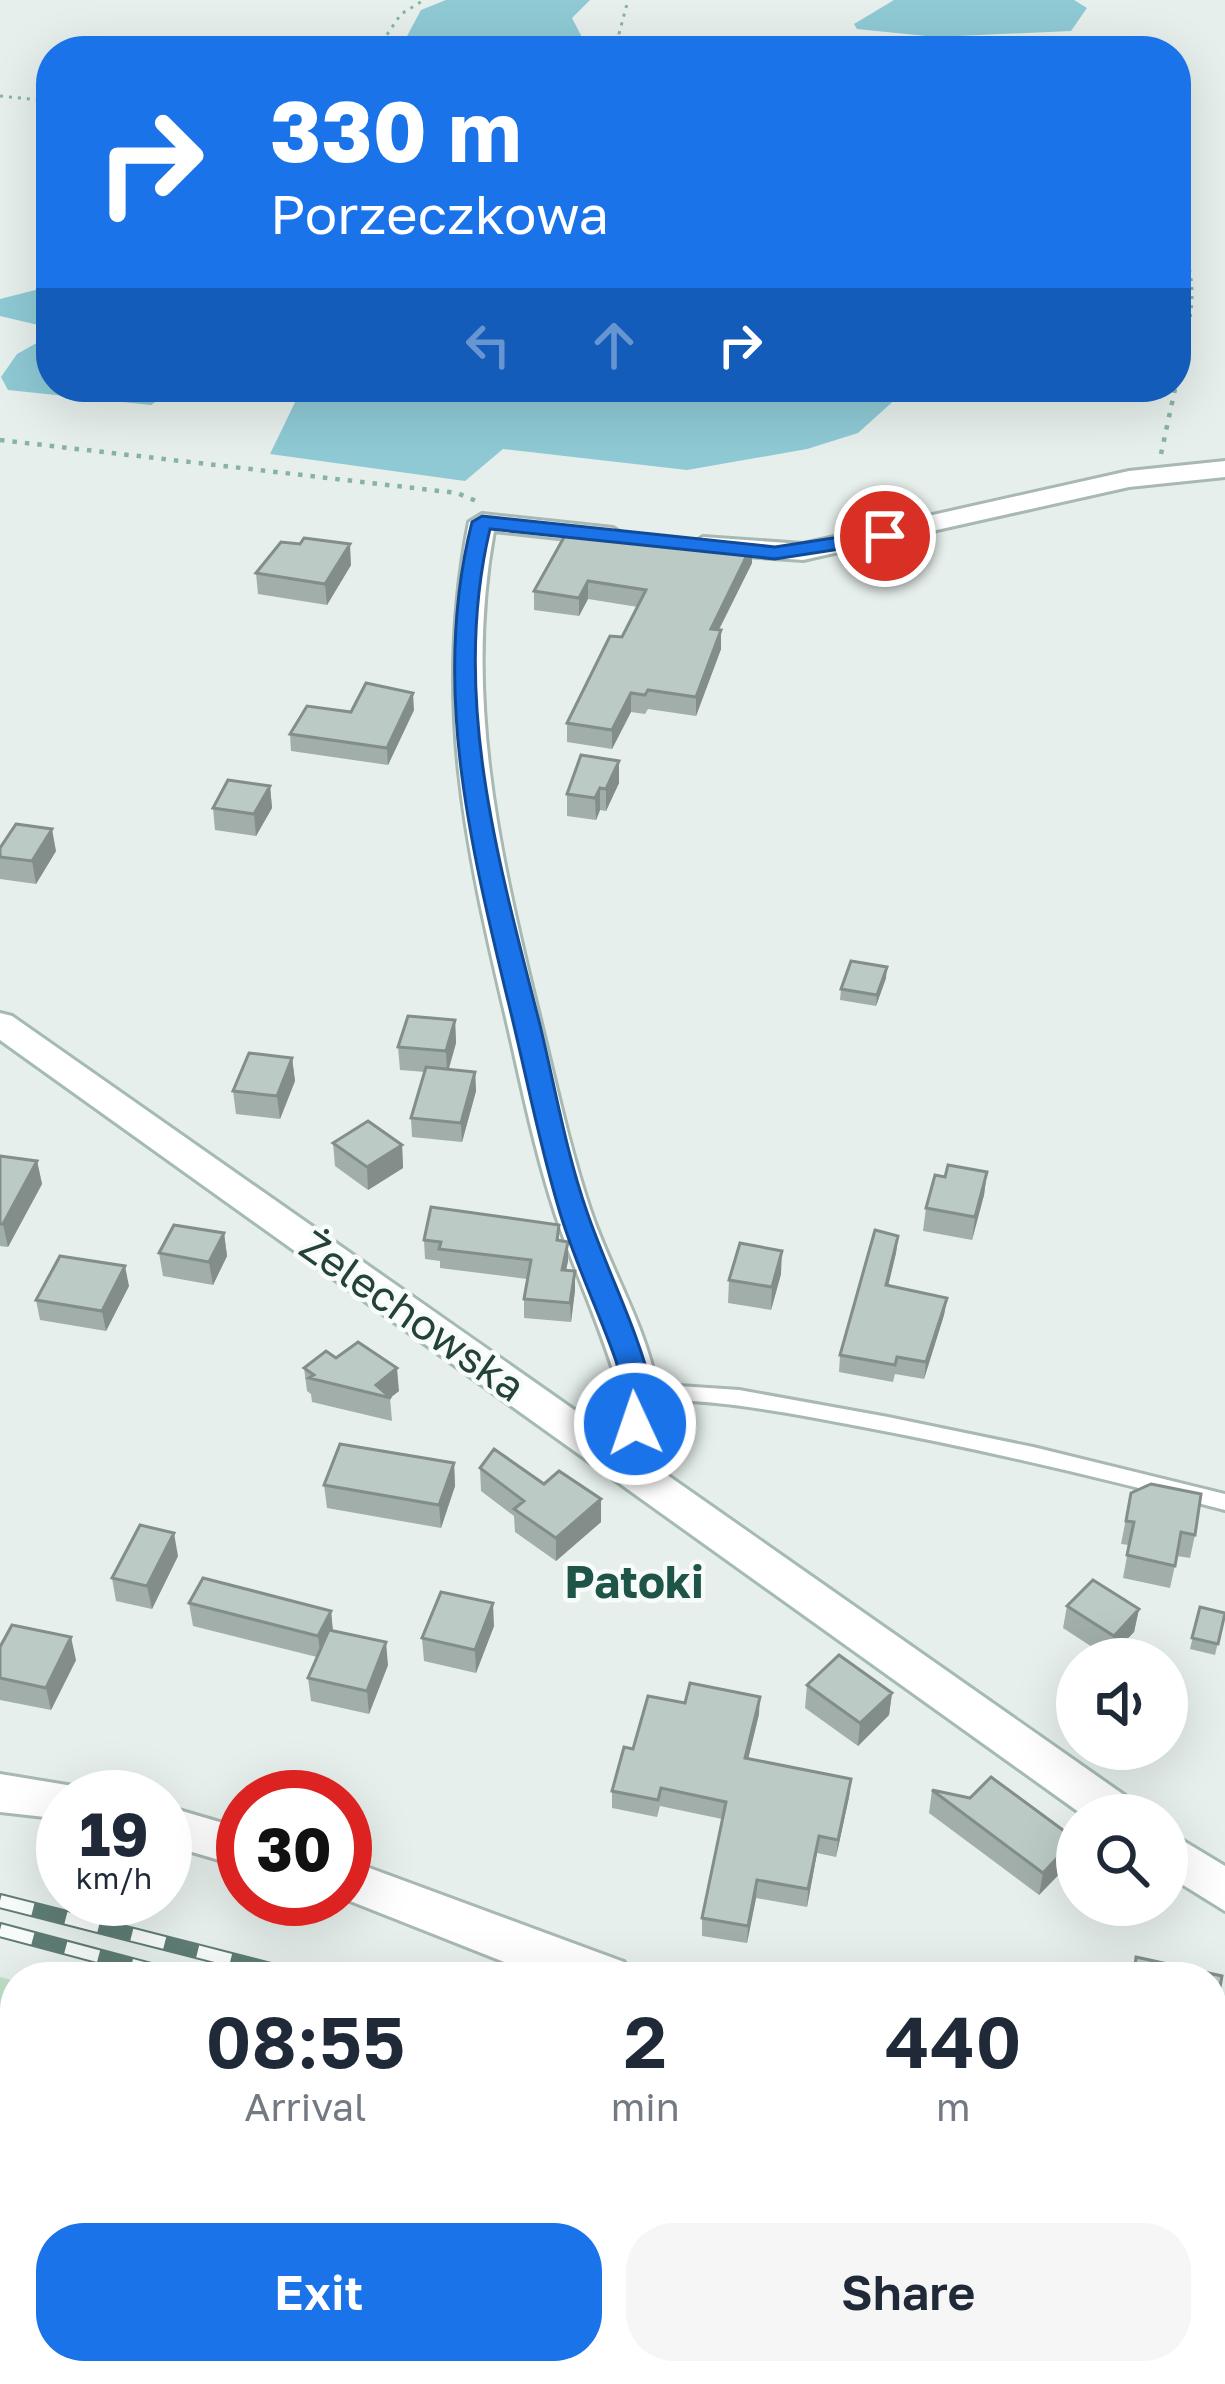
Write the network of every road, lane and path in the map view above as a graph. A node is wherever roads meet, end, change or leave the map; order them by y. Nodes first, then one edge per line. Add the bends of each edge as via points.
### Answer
1 (424, 0) edge
2 (628, 0) edge
3 (386, 36) edge
4 (620, 36) edge
5 (0, 96) edge
6 (36, 100) edge
7 (1191, 262) edge
8 (1191, 292) edge
9 (1172, 402) edge
10 (0, 440) edge
11 (1225, 470) edge
12 (1165, 472) junction
13 (482, 522) junction
14 (640, 539) edge
15 (685, 544) edge
16 (0, 1024) edge
17 (639, 1393) junction
18 (605, 1452) junction
19 (1225, 1502) edge
20 (0, 1793) edge
21 (1088, 1794) edge
22 (36, 1797) edge
23 (1188, 1865) edge
24 (372, 1887) edge
25 (1225, 1891) edge
26 (550, 1962) edge

1 - 3 path
2 - 4 path
5 - 6 path
7 - 8 path
9 - 12 path via 1160,458
10 - 13 path via 458,493 485,505
11 - 12 street
12 - 15 street via 803,552
13 - 14 street
13 - 17 street via 466,667 478,826 572,1209
16 - 18 street, Żelechowska
17 - 18 street via 635,1424
17 - 19 lane via 688,1390 977,1440
18 - 21 street, Żelechowska
20 - 22 street
23 - 25 street
24 - 26 street

